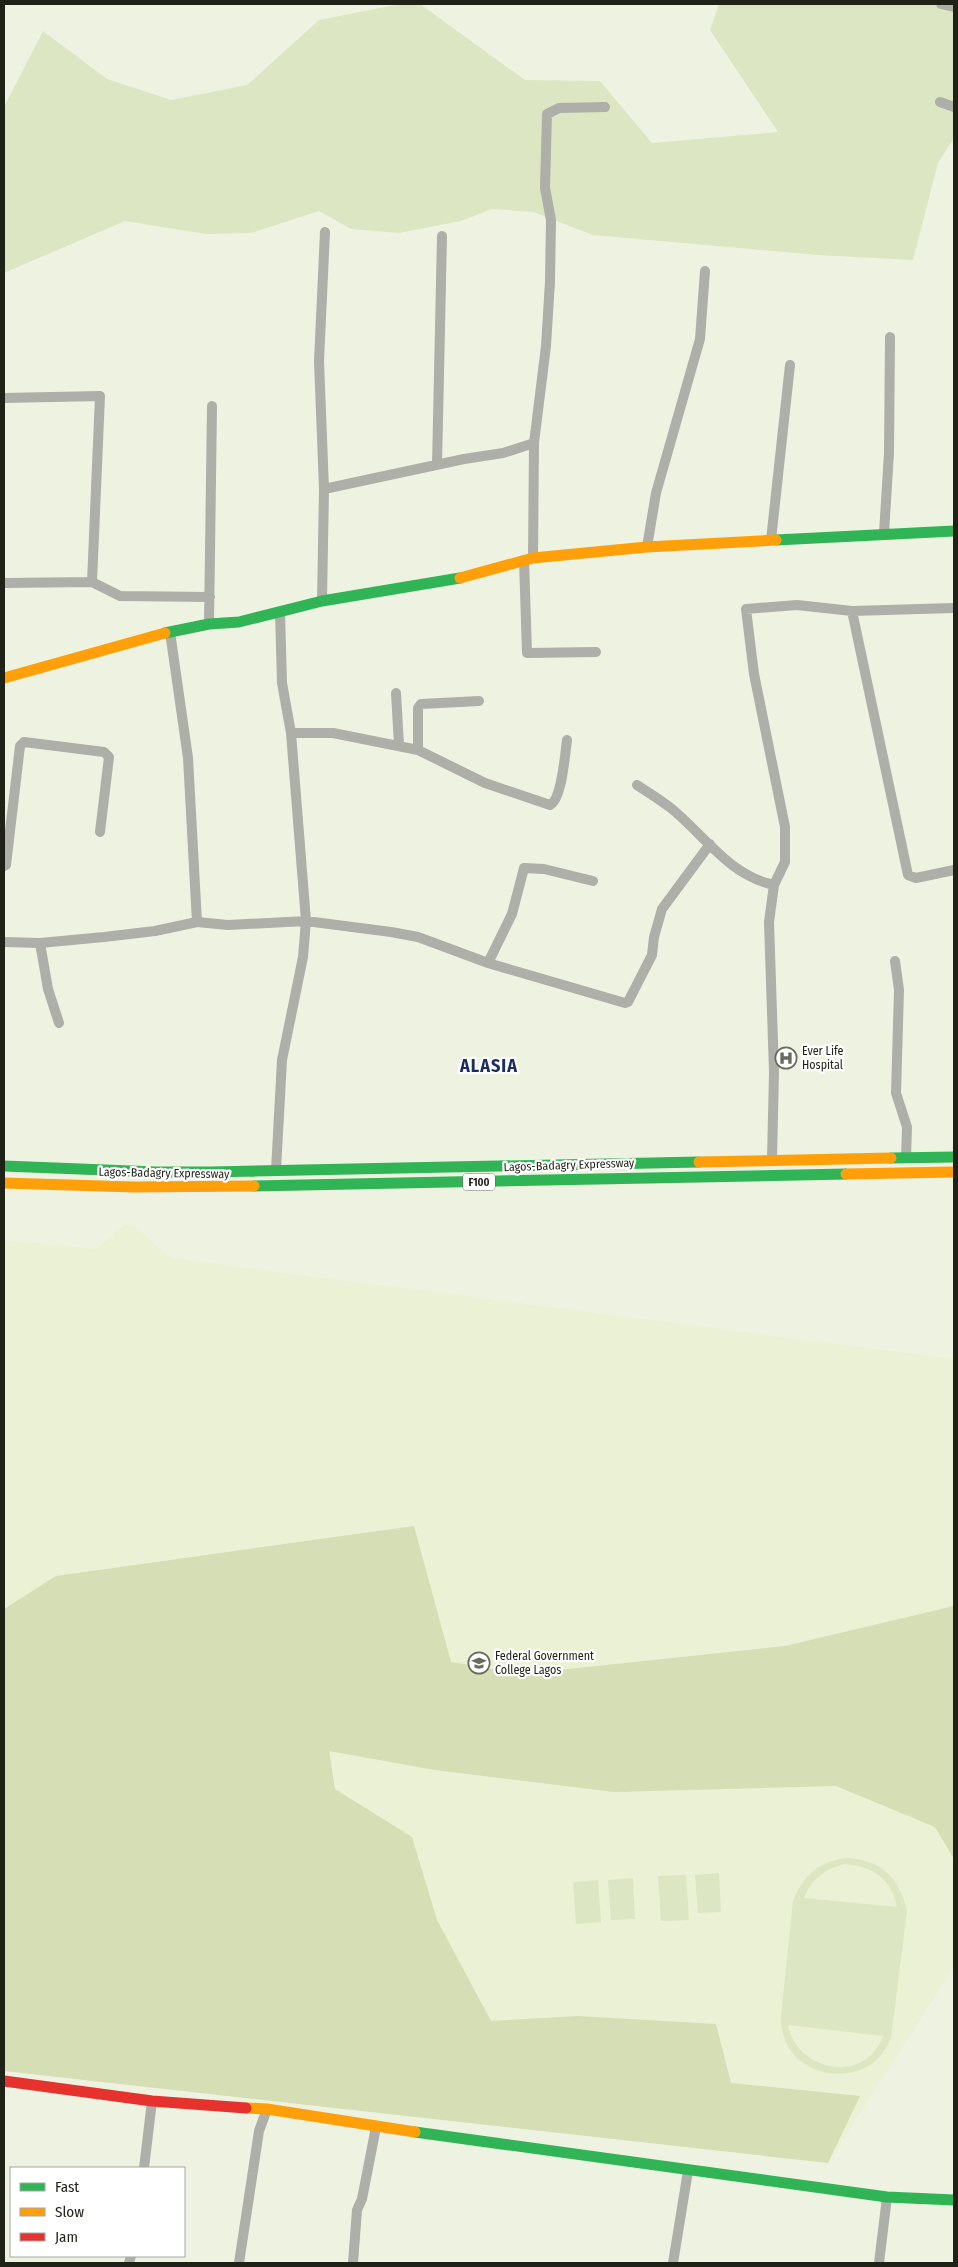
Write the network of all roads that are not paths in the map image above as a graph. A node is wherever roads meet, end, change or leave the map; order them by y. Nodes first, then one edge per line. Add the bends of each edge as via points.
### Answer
1 (940, 4) edge
2 (954, 7) edge
3 (940, 102) dead end
4 (605, 107) dead end
5 (954, 107) edge
6 (325, 232) dead end
7 (442, 236) dead end
8 (705, 271) dead end
9 (890, 337) dead end
10 (790, 366) dead end
11 (4, 398) edge
12 (212, 406) dead end
13 (534, 443) junction
14 (437, 465) junction
15 (324, 489) junction
16 (954, 531) edge
17 (884, 533) junction
18 (771, 540) junction
19 (647, 547) junction
20 (529, 559) junction
21 (92, 582) junction
22 (4, 583) edge
23 (210, 597) junction
24 (322, 600) junction
25 (954, 608) edge
26 (852, 611) junction
27 (280, 612) junction
28 (209, 624) junction
29 (170, 632) junction
30 (596, 652) dead end
31 (4, 678) edge
32 (396, 693) dead end
33 (479, 701) dead end
34 (291, 733) junction
35 (567, 740) dead end
36 (399, 745) junction
37 (418, 750) junction
38 (637, 785) dead end
39 (100, 832) dead end
40 (710, 844) junction
41 (4, 866) edge
42 (954, 870) edge
43 (593, 881) dead end
44 (774, 886) junction
45 (306, 921) junction
46 (197, 922) junction
47 (4, 942) edge
48 (40, 943) junction
49 (895, 961) dead end
50 (488, 963) junction
51 (59, 1023) dead end
52 (954, 1157) edge
53 (906, 1158) junction
54 (772, 1159) junction
55 (4, 1166) edge
56 (276, 1170) junction
57 (954, 1172) edge
58 (4, 1183) edge
59 (4, 2081) edge
60 (152, 2101) junction
61 (267, 2109) junction
62 (376, 2127) junction
63 (144, 2167) edge
64 (688, 2171) junction
65 (887, 2197) junction
66 (954, 2200) edge
67 (239, 2263) edge
68 (353, 2263) edge
69 (673, 2263) edge
70 (880, 2263) edge

1 - 2 street
3 - 5 street
4 - 13 street via 559,108 547,114 545,188 551,220 550,281
6 - 15 street via 319,361
7 - 14 street
8 - 19 street via 700,339 656,493
9 - 17 street via 889,453
10 - 18 street
11 - 21 street via 100,396
12 - 23 street
13 - 14 street via 502,453
13 - 20 street
14 - 15 street
15 - 24 street
16 - 17 main road
17 - 18 main road
18 - 19 main road
19 - 20 main road
20 - 24 main road via 475,575
20 - 30 street via 527,653
21 - 22 street
21 - 23 street via 120,596
23 - 28 street
24 - 27 main road
25 - 26 street
26 - 42 street via 908,875 916,878
26 - 44 street via 797,605 746,608 754,674 785,827 785,862
27 - 28 main road via 239,622
27 - 34 street via 282,684
28 - 29 main road
29 - 31 main road
29 - 46 street via 188,758
32 - 36 street
33 - 37 street via 421,704 418,708
34 - 36 street via 333,733
34 - 45 street
35 - 37 street via 560,786 550,805 485,782
36 - 37 street
38 - 40 street via 672,809
39 - 41 street via 109,757 104,752 24,742 20,746
40 - 44 street via 748,878
40 - 50 street via 662,909 652,955 628,1002 622,1003
43 - 50 street via 544,869 524,868 512,914
44 - 54 street via 769,922 774,1072
45 - 46 street via 228,925
45 - 50 street via 418,937
45 - 56 street via 303,957 282,1060
46 - 48 street via 155,931
47 - 48 street
48 - 51 street via 48,989
49 - 53 street via 899,990 896,1094 907,1127
52 - 53 main road, Lagos-Badagry Expressway / F100
53 - 54 main road, Lagos-Badagry Expressway / F100
54 - 56 main road, Lagos-Badagry Expressway / F100
55 - 56 main road, Lagos-Badagry Expressway / F100 via 156,1172
57 - 58 main road, Lagos-Badagry Expressway / F100 via 260,1188 126,1188
59 - 60 main road
60 - 61 main road
60 - 63 street
61 - 62 main road
61 - 67 street via 259,2131
62 - 64 main road
62 - 68 street via 357,2210
64 - 65 main road
64 - 69 street
65 - 66 main road
65 - 70 street

